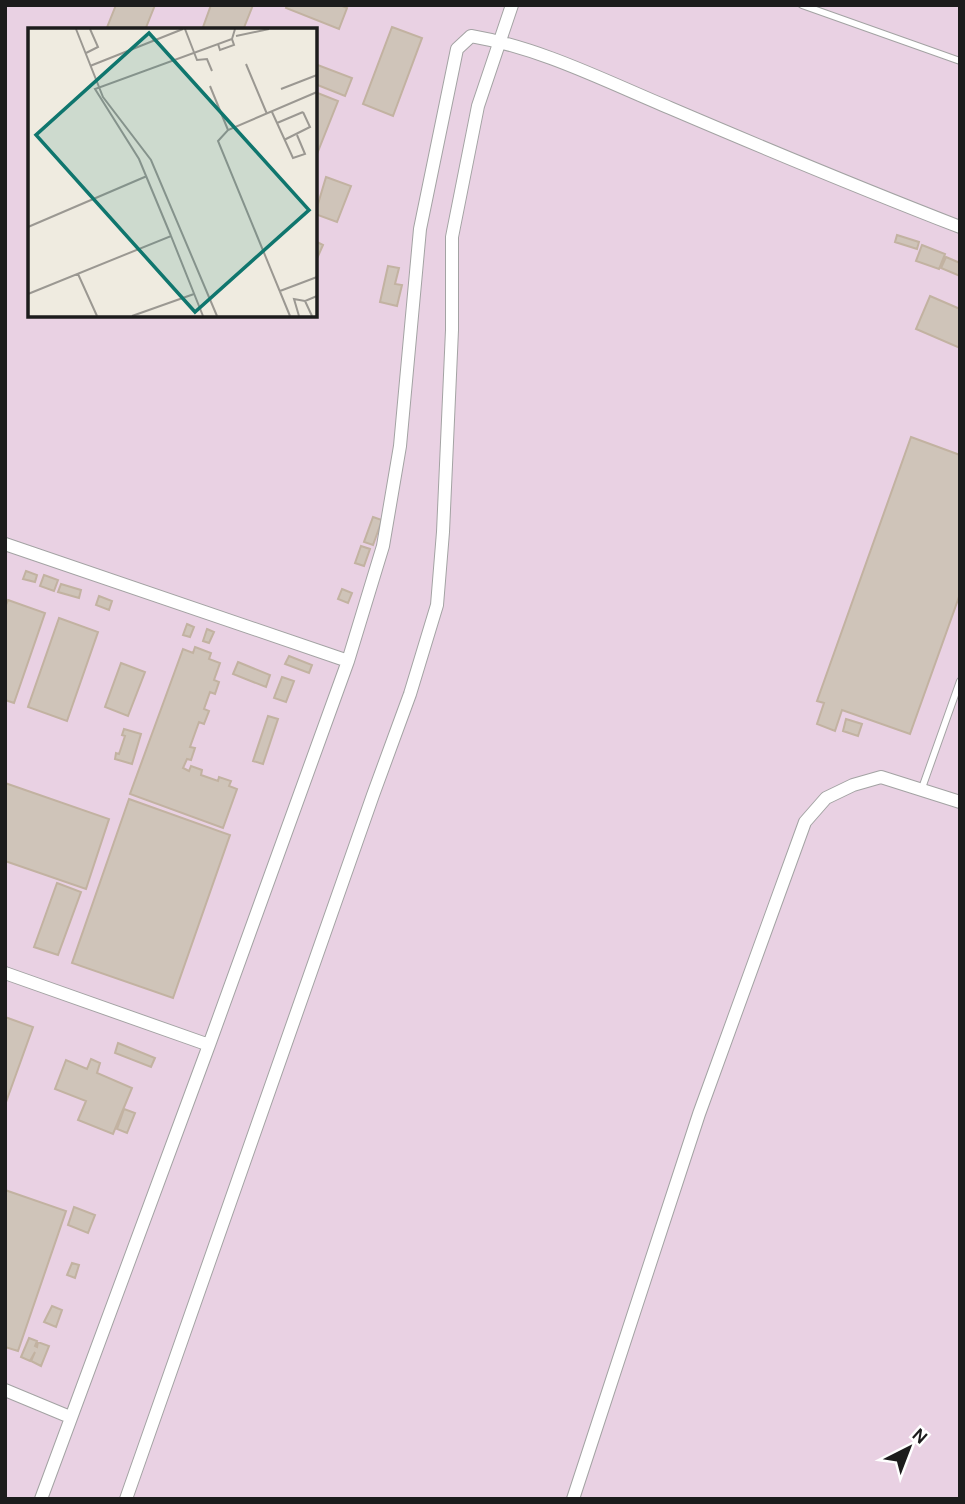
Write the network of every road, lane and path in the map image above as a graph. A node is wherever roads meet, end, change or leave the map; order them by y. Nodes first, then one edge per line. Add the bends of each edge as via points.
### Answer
1 (512, 5) edge
2 (802, 5) edge
3 (499, 40) junction
4 (960, 61) edge
5 (960, 227) edge
6 (5, 544) edge
7 (348, 661) junction
8 (960, 681) edge
9 (922, 788) junction
10 (960, 802) edge
11 (5, 973) edge
12 (209, 1045) junction
13 (5, 1390) edge
14 (70, 1417) junction
15 (41, 1499) edge
16 (126, 1499) edge
17 (573, 1499) edge

1 - 3 street
2 - 4 lane
3 - 5 street
3 - 7 street via 471,36 457,49 420,229 400,446 383,546
3 - 16 street via 478,106 452,237 452,330 437,604 410,694
6 - 7 street
7 - 12 street
8 - 9 lane
9 - 10 street
9 - 17 street via 881,777 853,785 827,798 805,822 707,1091
11 - 12 street
12 - 14 street
13 - 14 street
14 - 15 street

